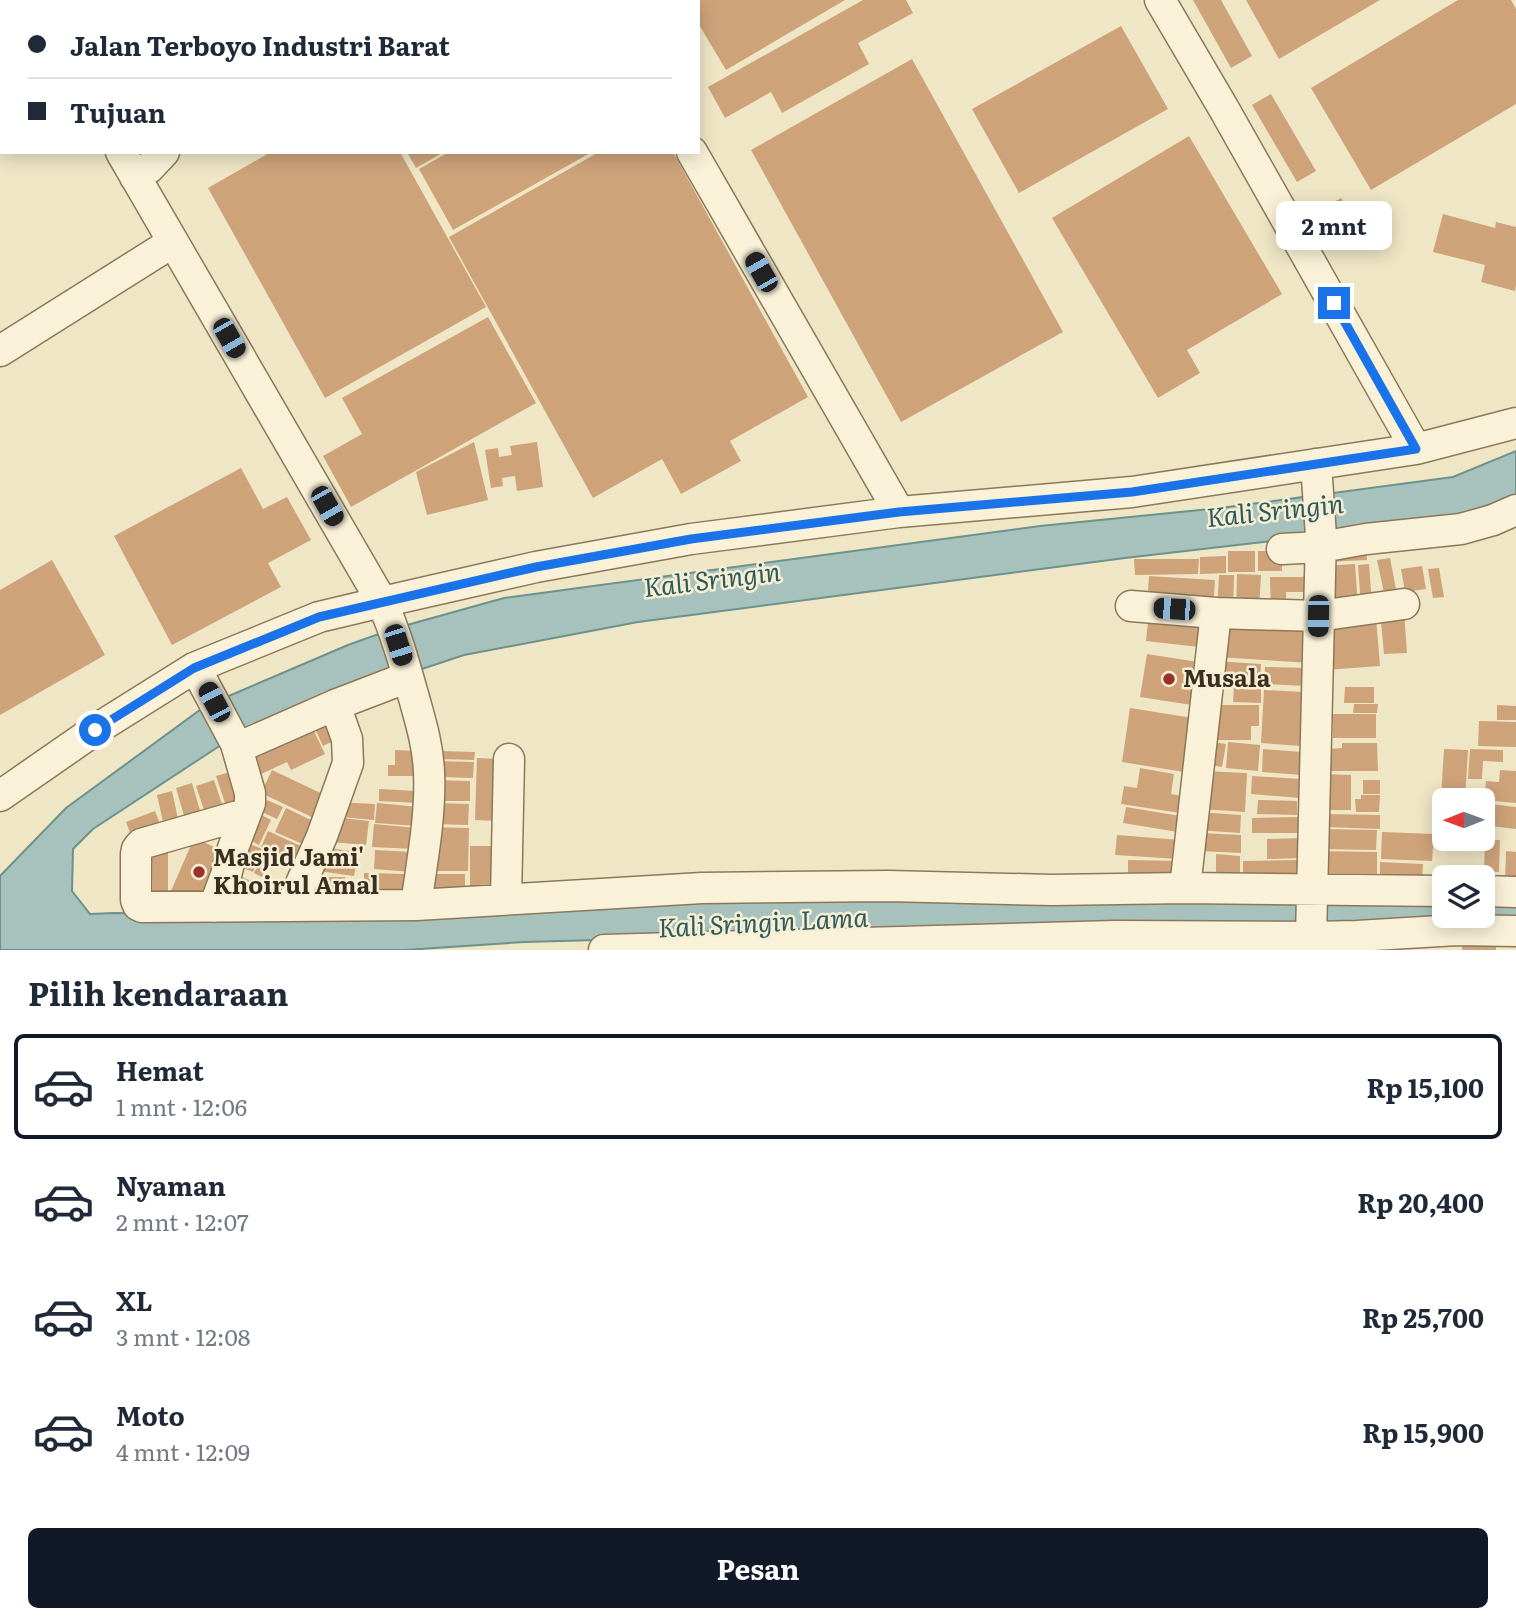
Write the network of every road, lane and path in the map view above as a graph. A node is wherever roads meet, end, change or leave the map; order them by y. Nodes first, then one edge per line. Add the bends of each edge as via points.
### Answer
1 (1160, 0) edge
2 (162, 154) edge
3 (693, 154) edge
4 (128, 165) edge
5 (173, 242) junction
6 (0, 351) edge
7 (1516, 423) edge
8 (1416, 449) junction
9 (1317, 473) junction
10 (1516, 510) edge
11 (899, 512) junction
12 (1321, 541) junction
13 (1282, 549) dead end
14 (1404, 604) dead end
15 (1131, 606) dead end
16 (386, 610) junction
17 (1216, 613) junction
18 (1318, 616) junction
19 (408, 674) junction
20 (198, 675) junction
21 (335, 705) junction
22 (237, 746) junction
23 (509, 759) dead end
24 (0, 796) edge
25 (245, 814) junction
26 (1185, 888) junction
27 (1432, 891) edge
28 (1495, 891) edge
29 (1516, 892) edge
30 (1312, 895) junction
31 (506, 899) junction
32 (416, 905) junction
33 (291, 906) junction
34 (214, 907) junction
35 (1516, 930) edge
36 (1312, 934) junction
37 (1263, 943) edge
38 (1357, 943) edge
39 (604, 950) edge

1 - 8 street
2 - 4 street via 149,168
3 - 11 street
4 - 5 street
5 - 6 street
5 - 16 street
7 - 8 street
8 - 9 street
9 - 11 street
9 - 12 street
10 - 12 street via 1461,529
11 - 16 street via 691,539 536,567
12 - 13 street
12 - 18 street
14 - 18 street
15 - 17 street
16 - 19 street
16 - 20 street via 319,617
17 - 18 street
17 - 26 street
18 - 30 street
19 - 21 street
19 - 32 street via 429,772
20 - 22 street
20 - 24 street via 95,730
21 - 22 street
21 - 33 street via 347,739 348,763
22 - 25 street via 250,793
23 - 31 street
25 - 34 street
25 - 34 street via 137,849 138,905
26 - 30 street
26 - 31 street via 702,888
27 - 30 street
28 - 29 street
30 - 36 street
31 - 32 street
32 - 33 street
33 - 34 street
35 - 38 street via 1457,930
36 - 37 street
36 - 38 street
37 - 39 street via 1115,936

